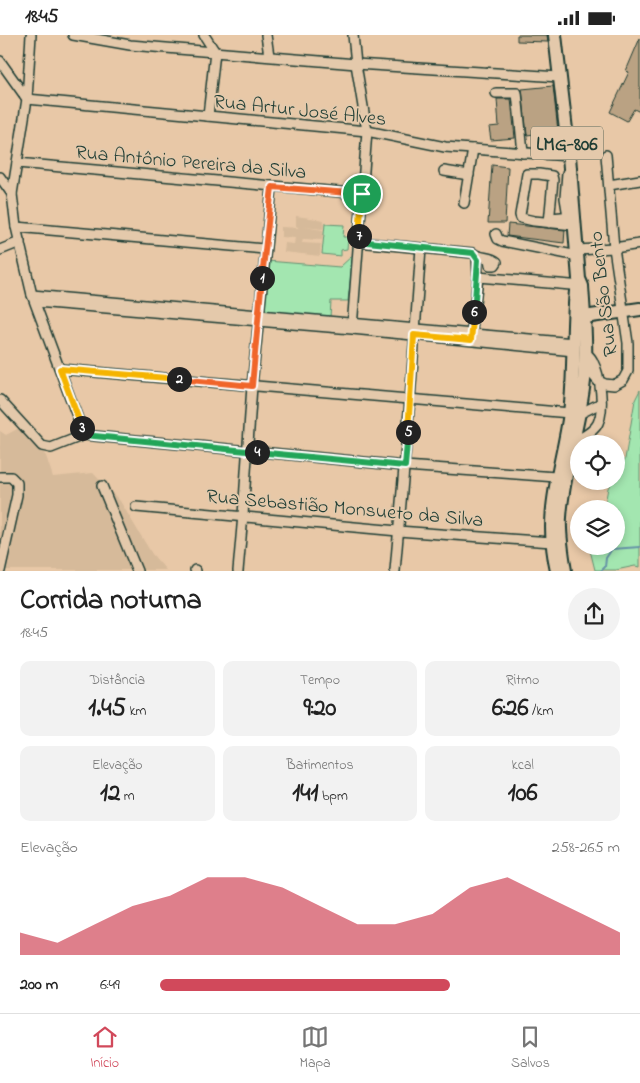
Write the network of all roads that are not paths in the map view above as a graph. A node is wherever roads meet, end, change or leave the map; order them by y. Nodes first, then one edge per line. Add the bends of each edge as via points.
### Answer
1 (31, 35) edge
2 (73, 35) edge
3 (123, 35) edge
4 (204, 35) edge
5 (266, 35) edge
6 (353, 35) edge
7 (555, 35) edge
8 (130, 45) junction
9 (215, 51) junction
10 (269, 56) junction
11 (0, 61) edge
12 (356, 64) junction
13 (559, 77) junction
14 (496, 93) dead end
15 (27, 99) junction
16 (208, 116) junction
17 (367, 131) junction
18 (473, 149) junction
19 (523, 153) junction
20 (606, 155) dead end
21 (569, 160) junction
22 (17, 163) junction
23 (444, 171) dead end
24 (469, 175) junction
25 (0, 177) edge
26 (640, 180) edge
27 (609, 185) junction
28 (272, 187) junction
29 (12, 194) junction
30 (362, 194) junction
31 (464, 203) dead end
32 (572, 219) junction
33 (549, 220) junction
34 (16, 227) junction
35 (496, 234) dead end
36 (20, 241) junction
37 (358, 241) junction
38 (640, 244) edge
39 (422, 248) junction
40 (614, 248) junction
41 (264, 249) junction
42 (0, 250) edge
43 (578, 253) junction
44 (477, 257) junction
45 (489, 259) dead end
46 (478, 277) junction
47 (579, 283) junction
48 (34, 298) junction
49 (640, 309) edge
50 (623, 311) junction
51 (259, 317) junction
52 (584, 317) junction
53 (352, 326) junction
54 (415, 331) junction
55 (471, 337) junction
56 (578, 349) junction
57 (585, 366) junction
58 (60, 369) junction
59 (598, 381) junction
60 (252, 386) junction
61 (0, 400) edge
62 (410, 400) junction
63 (601, 403) junction
64 (574, 413) junction
65 (84, 435) junction
66 (574, 435) edge
67 (586, 435) edge
68 (246, 451) junction
69 (570, 461) edge
70 (405, 466) junction
71 (0, 477) edge
72 (556, 477) junction
73 (102, 487) dead end
74 (136, 507) dead end
75 (243, 515) junction
76 (398, 531) junction
77 (552, 542) junction
78 (0, 571) edge
79 (137, 571) edge
80 (238, 571) edge
81 (394, 571) edge
82 (557, 571) edge
83 (565, 571) edge

1 - 15 street
2 - 8 street
3 - 8 street
4 - 9 street
5 - 10 street
6 - 12 street
7 - 13 highway, LMG-806
8 - 9 street
9 - 10 street
9 - 16 street
10 - 12 street
11 - 15 street
12 - 13 street
12 - 17 street
13 - 21 highway, LMG-806
14 - 19 street via 517,93
15 - 16 street, Rua Artur José Alves
15 - 22 street
16 - 17 street, Rua Artur José Alves
17 - 18 street, Rua Artur José Alves via 445,147
17 - 30 street
18 - 19 street, Rua Artur José Alves
18 - 24 street
19 - 21 street, Rua Artur José Alves
20 - 27 street, Rua São Bento
21 - 32 highway, LMG-806
22 - 28 street, Rua Antônio Pereira da Silva
22 - 29 street
23 - 24 street
24 - 31 street
25 - 29 street
26 - 27 street
27 - 40 street, Rua São Bento
28 - 30 street, Rua Antônio Pereira da Silva
28 - 41 street
29 - 34 street
30 - 37 street
32 - 33 street
32 - 43 highway, LMG-806
33 - 33 street via 552,177 527,174 521,218
34 - 36 street
34 - 41 street
35 - 43 street via 502,241
36 - 42 street
36 - 48 street
37 - 39 street
37 - 53 street
38 - 40 street
39 - 44 street via 473,253
39 - 54 street
40 - 43 street
40 - 50 street, Rua São Bento
41 - 51 street
43 - 47 highway, LMG-806
44 - 45 street
44 - 46 street
46 - 47 street
46 - 55 street
47 - 52 highway, LMG-806
47 - 56 highway, LMG-806 via 574,311
48 - 51 street
48 - 58 street
49 - 50 highway
50 - 52 highway
50 - 59 street, Rua São Bento via 628,371 623,380 614,385
51 - 53 street
51 - 60 street
52 - 56 highway, LMG-806
53 - 54 street
54 - 55 street
54 - 62 street
55 - 56 street
56 - 57 highway, LMG-806
56 - 59 street via 593,361
56 - 64 highway, LMG-806
57 - 59 street, Rua São Bento
57 - 64 highway, LMG-806
58 - 60 street
58 - 65 street
59 - 63 street
60 - 62 street
60 - 68 street
61 - 65 street via 46,448
62 - 64 street
62 - 70 street
63 - 64 street
63 - 67 street via 598,423
64 - 66 highway, LMG-806
64 - 72 highway, LMG-806
65 - 68 street
68 - 70 street
68 - 75 street
69 - 83 highway, LMG-806 via 560,518
70 - 72 street
70 - 76 street
71 - 78 street via 11,477 17,483
72 - 77 highway, LMG-806
73 - 79 street
74 - 75 street, Rua Sebastião Monsueto da Silva
75 - 76 street, Rua Sebastião Monsueto da Silva
75 - 80 street
76 - 77 street, Rua Sebastião Monsueto da Silva
76 - 81 street
77 - 82 highway, LMG-806

